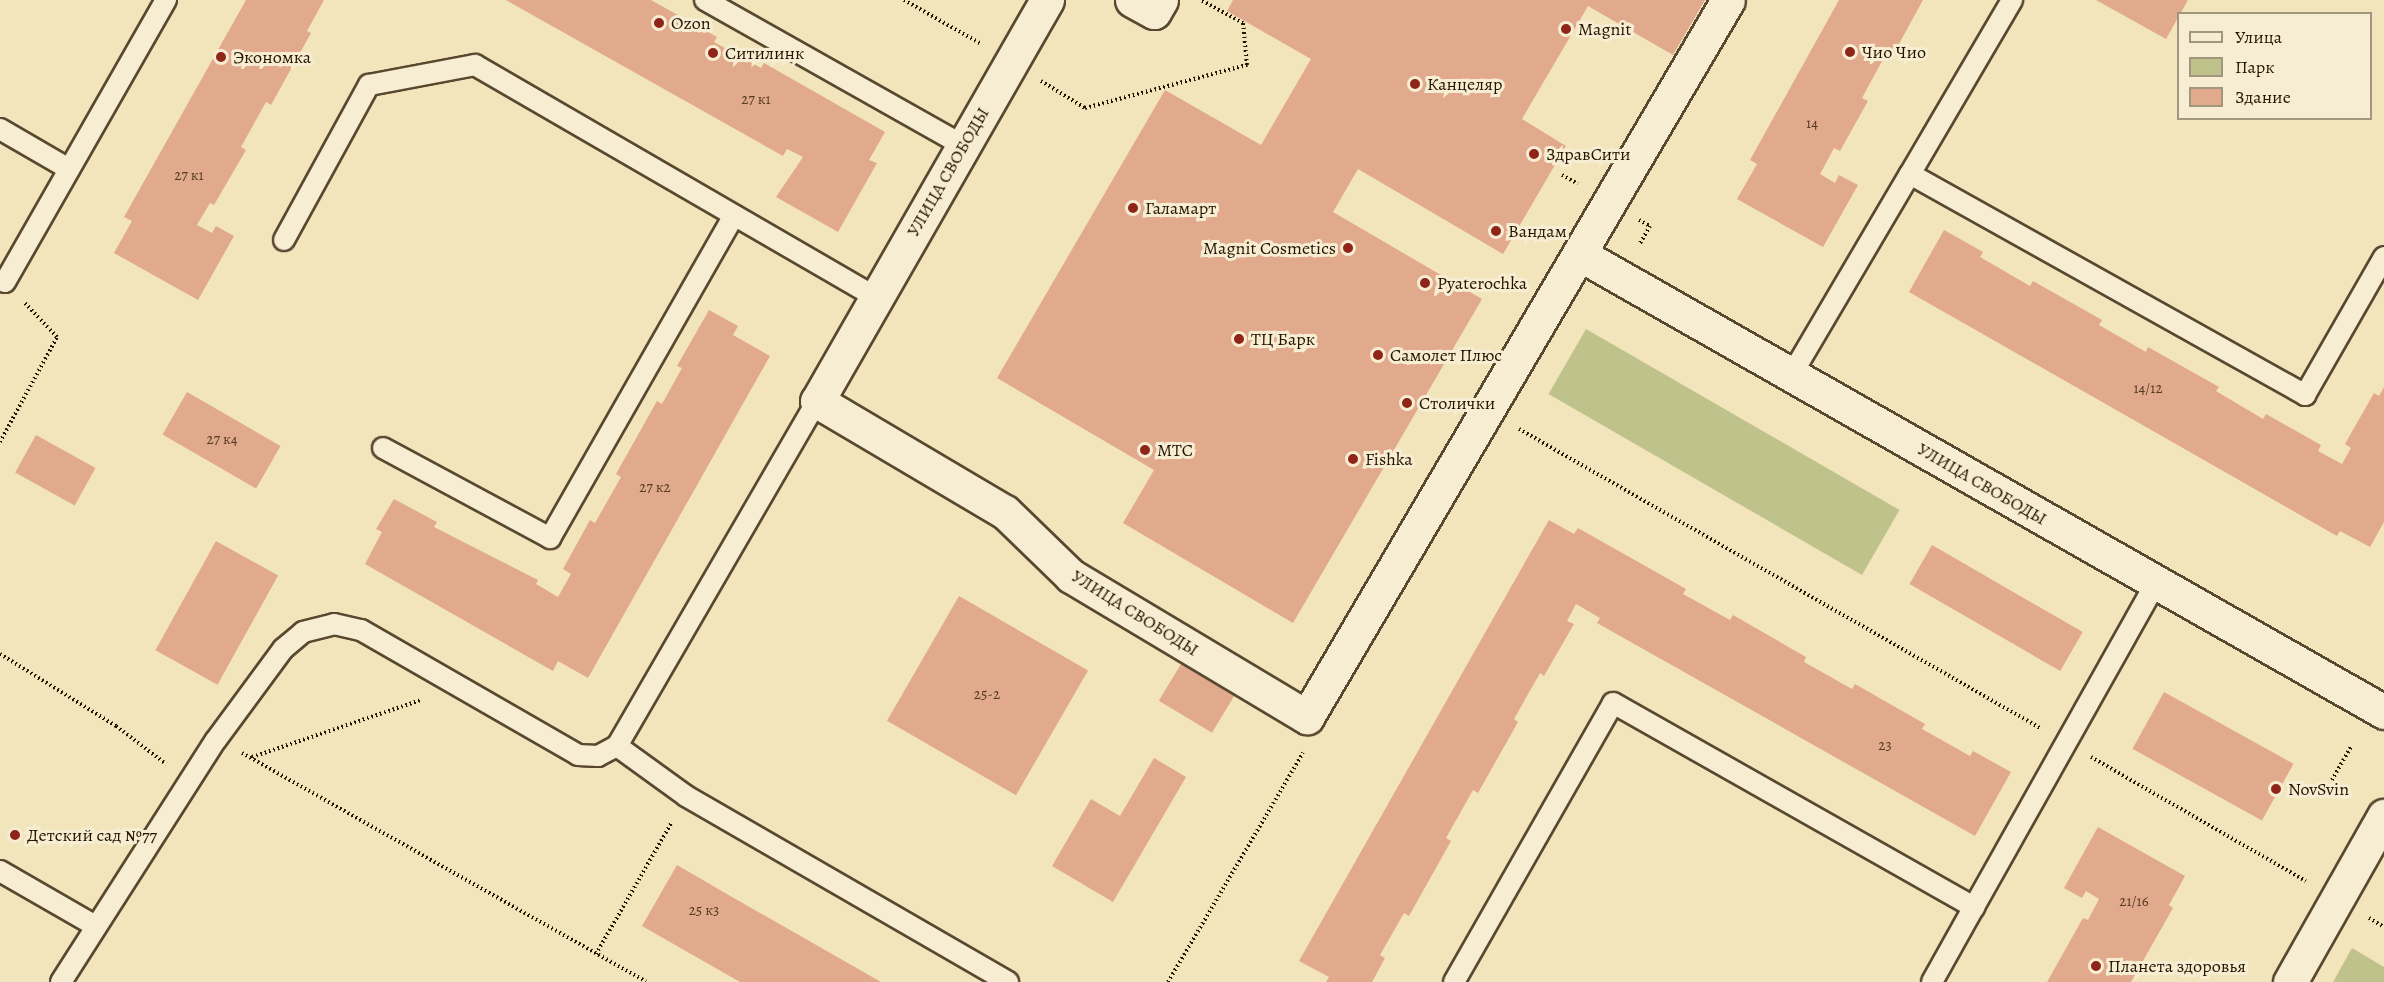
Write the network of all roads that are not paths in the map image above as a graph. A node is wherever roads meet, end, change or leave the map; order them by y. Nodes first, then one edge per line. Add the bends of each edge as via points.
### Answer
1 (166, 0) edge
2 (705, 0) edge
3 (1047, 0) edge
4 (1728, 0) edge
5 (2012, 0) edge
6 (0, 129) edge
7 (962, 145) junction
8 (69, 169) junction
9 (1910, 174) junction
10 (734, 216) junction
11 (284, 240) dead end
12 (1581, 255) junction
13 (2384, 257) edge
14 (5, 282) road end
15 (876, 297) junction
16 (1792, 374) junction
17 (817, 401) junction
18 (383, 448) dead end
19 (2156, 585) junction
20 (2384, 712) edge
21 (617, 746) junction
22 (2384, 816) edge
23 (0, 871) edge
24 (1974, 907) junction
25 (94, 926) junction
26 (61, 982) edge
27 (1008, 982) edge
28 (1454, 982) edge
29 (1932, 982) edge
30 (2290, 982) edge

1 - 8 lane
2 - 7 lane
3 - 7 street, УЛИЦА СВОБОДЫ
4 - 12 street
5 - 9 lane
6 - 8 lane
7 - 15 street, УЛИЦА СВОБОДЫ
8 - 14 lane
9 - 13 lane via 2305,395
9 - 16 lane
10 - 11 lane via 475,65 369,85
10 - 15 lane
10 - 18 lane via 550,538
12 - 16 street, УЛИЦА СВОБОДЫ
12 - 17 street, УЛИЦА СВОБОДЫ via 1307,717 1071,576 1005,512
15 - 17 street, УЛИЦА СВОБОДЫ
16 - 19 street, УЛИЦА СВОБОДЫ
17 - 21 lane
19 - 20 street, УЛИЦА СВОБОДЫ
19 - 24 lane
21 - 25 lane via 598,756 578,755 361,630 334,624 303,632 283,649 216,740
21 - 27 lane via 686,796
22 - 30 street
23 - 25 lane
24 - 28 lane via 1613,703
24 - 29 lane
25 - 26 lane

